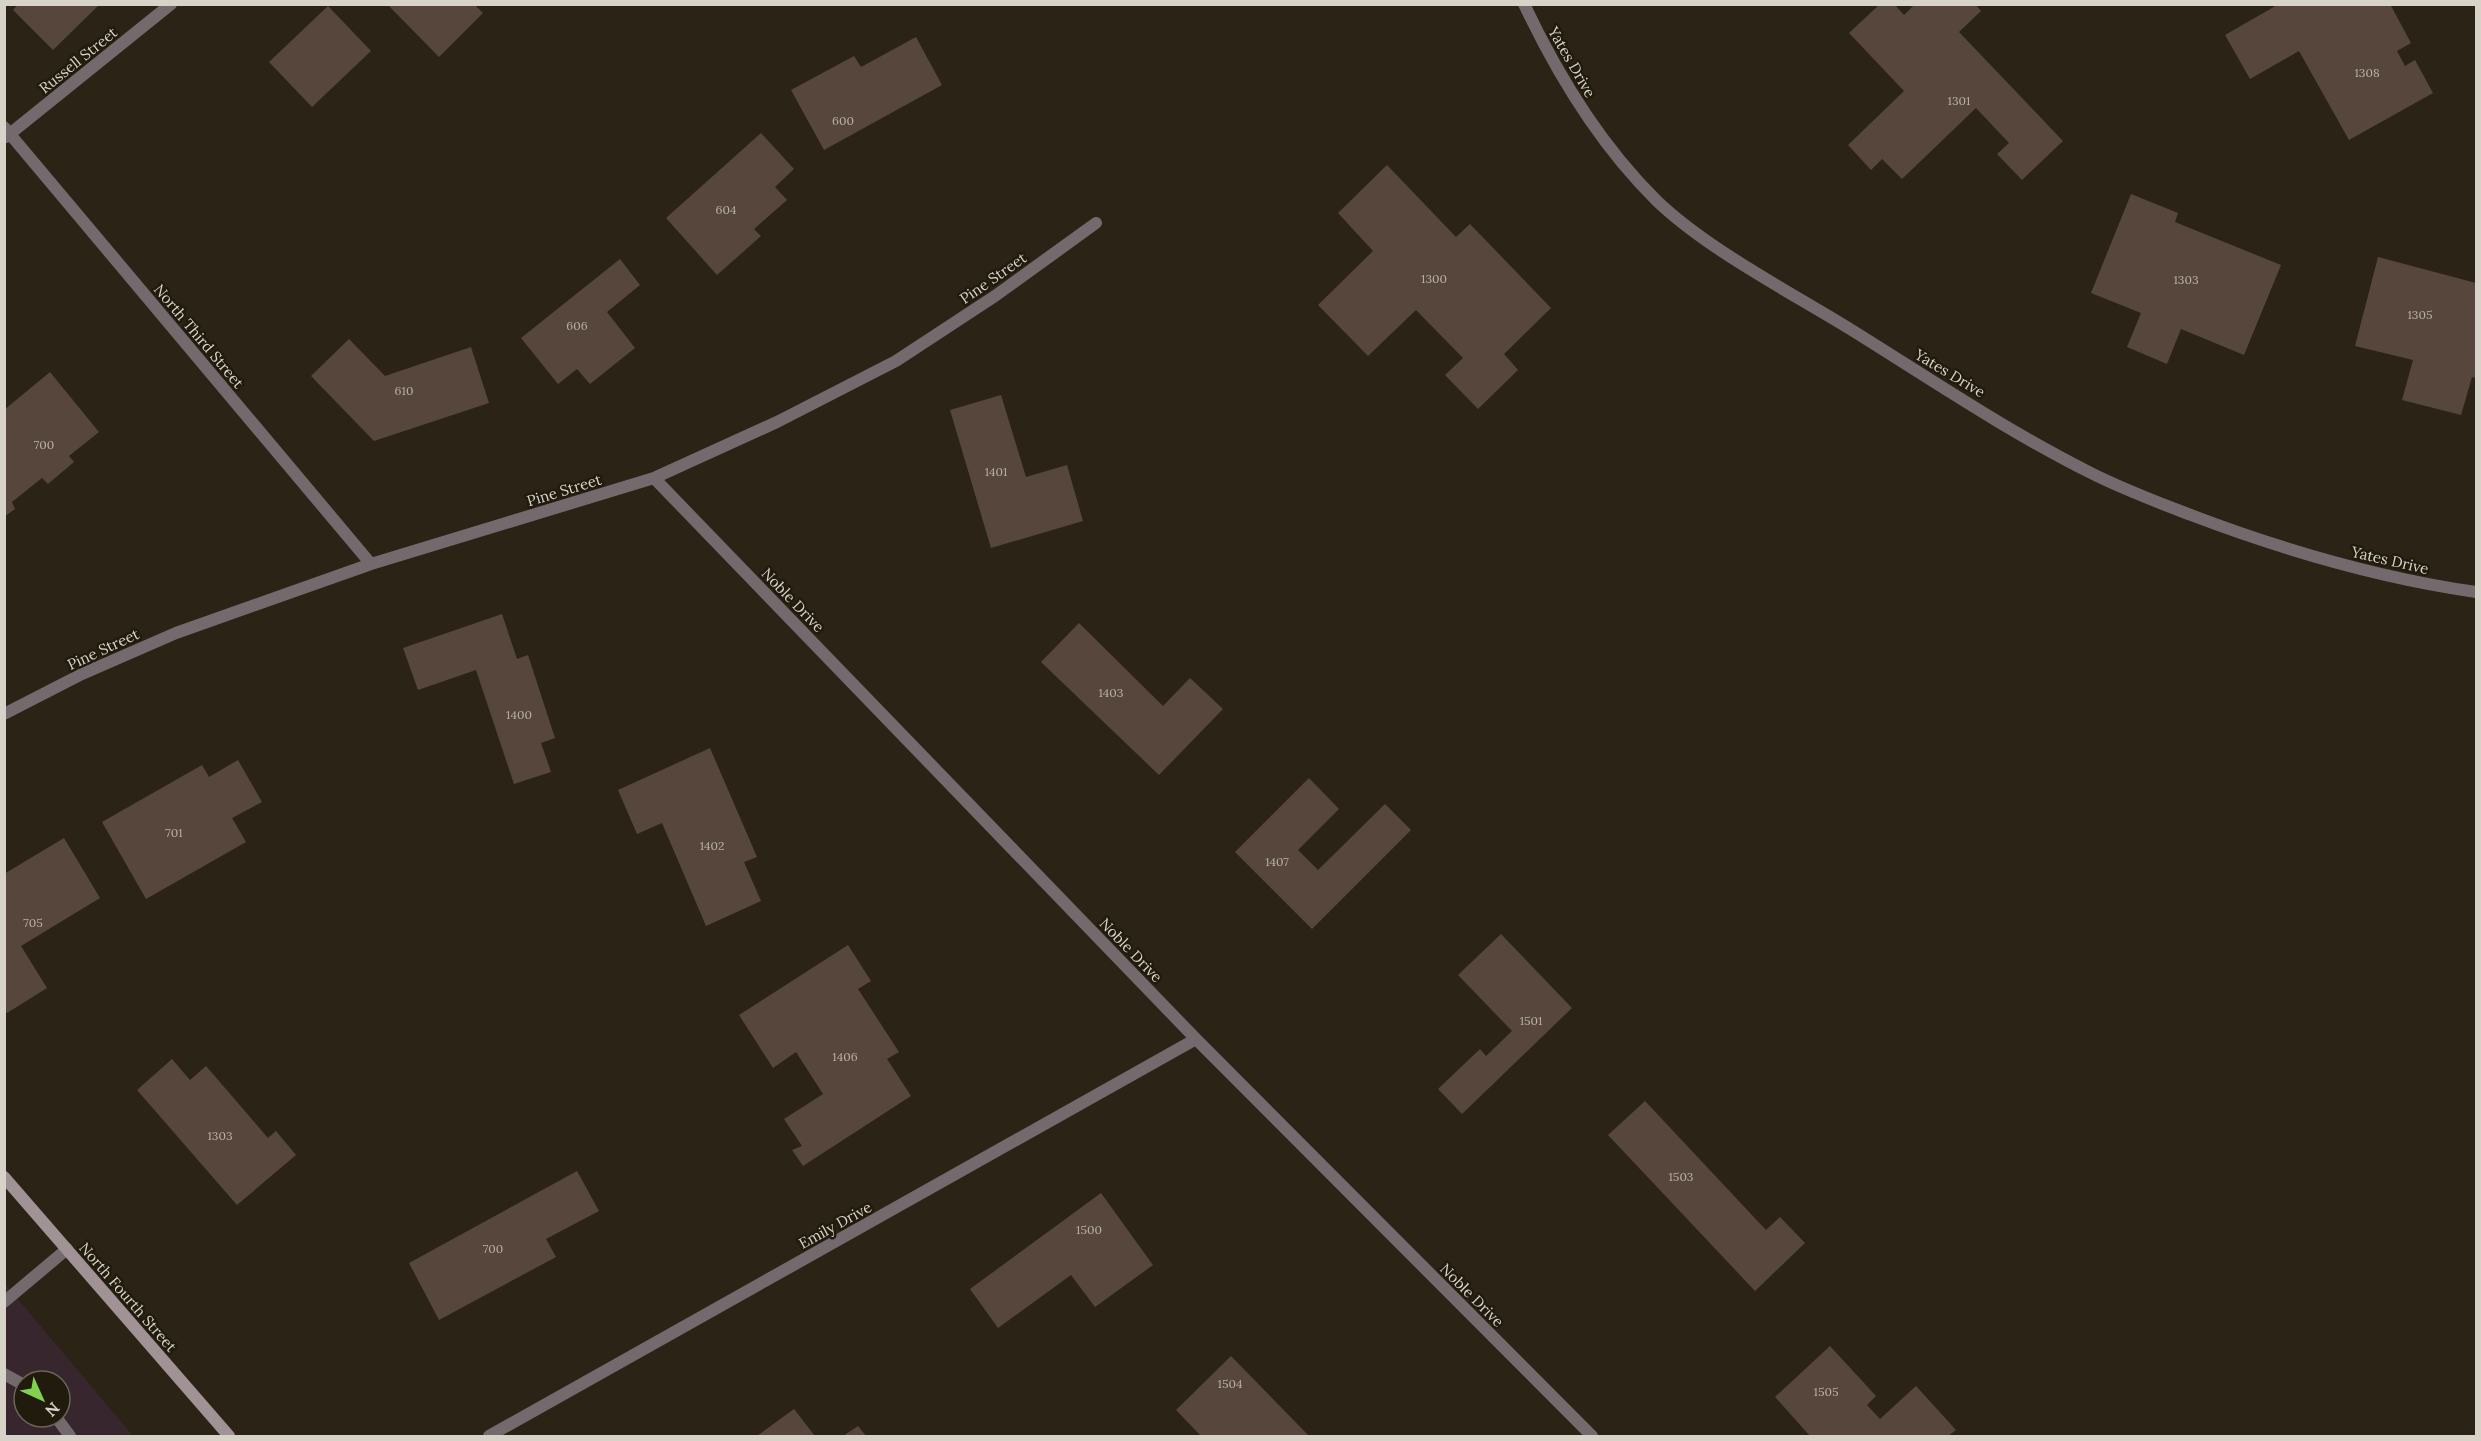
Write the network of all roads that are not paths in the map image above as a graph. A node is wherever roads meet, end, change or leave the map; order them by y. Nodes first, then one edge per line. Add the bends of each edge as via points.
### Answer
1 (171, 4) edge
2 (1524, 4) edge
3 (6, 133) edge
4 (1096, 223) dead end
5 (654, 478) junction
6 (371, 564) junction
7 (2476, 592) edge
8 (4, 714) edge
9 (1196, 1039) junction
10 (4, 1177) edge
11 (67, 1249) junction
12 (4, 1302) edge
13 (229, 1437) edge
14 (489, 1437) edge
15 (1592, 1437) edge

1 - 3 street, Russell Street
2 - 7 street, Yates Drive via 1540,39 1588,118 1633,177 1695,232 1765,278 2005,424 2126,489 2236,532 2322,559
3 - 6 street, North Third Street
4 - 5 street, Pine Street via 896,361 777,422
5 - 6 street, Pine Street
5 - 9 street, Noble Drive
6 - 8 street, Pine Street via 176,633
9 - 14 street, Emily Drive
9 - 15 street, Noble Drive
10 - 11 main road, North Fourth Street
11 - 12 street
11 - 13 main road, North Fourth Street

